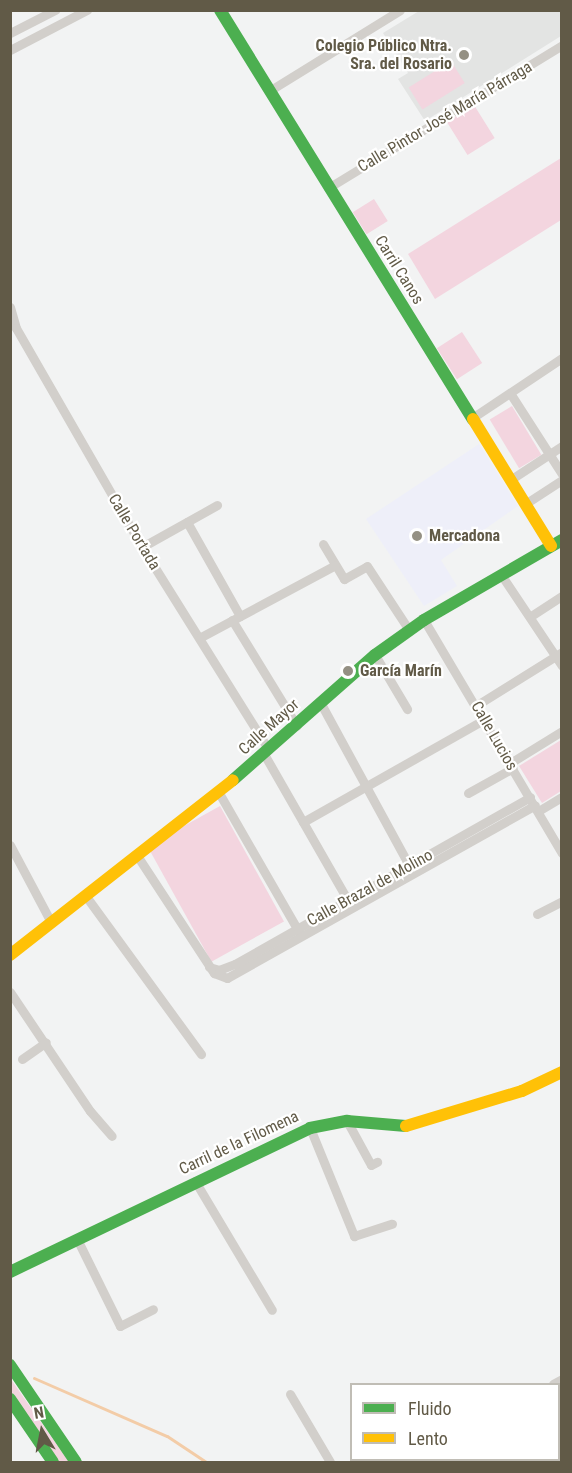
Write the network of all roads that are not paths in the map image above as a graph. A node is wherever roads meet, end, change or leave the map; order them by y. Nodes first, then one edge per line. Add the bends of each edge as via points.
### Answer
1 (55, 10) edge
2 (87, 10) edge
3 (220, 10) edge
4 (400, 10) edge
5 (10, 33) edge
6 (561, 45) edge
7 (10, 50) edge
8 (269, 91) junction
9 (328, 188) junction
10 (10, 307) edge
11 (561, 358) edge
12 (510, 393) junction
13 (472, 418) junction
14 (561, 447) edge
15 (549, 454) junction
16 (561, 474) edge
17 (510, 480) junction
18 (561, 480) edge
19 (525, 504) junction
20 (217, 505) dead end
21 (188, 522) junction
22 (556, 543) edge
23 (323, 544) dead end
24 (142, 548) junction
25 (335, 565) junction
26 (502, 576) junction
27 (561, 596) edge
28 (531, 616) junction
29 (236, 618) junction
30 (424, 620) junction
31 (409, 630) junction
32 (201, 637) junction
33 (559, 654) edge
34 (375, 655) junction
35 (561, 666) edge
36 (320, 702) junction
37 (477, 705) junction
38 (407, 709) dead end
39 (485, 719) junction
40 (297, 726) junction
41 (561, 731) edge
42 (267, 752) junction
43 (511, 765) junction
44 (364, 787) junction
45 (219, 793) junction
46 (468, 793) dead end
47 (561, 797) edge
48 (535, 804) junction
49 (303, 822) junction
50 (10, 845) edge
51 (561, 853) edge
52 (138, 857) junction
53 (412, 870) junction
54 (85, 895) junction
55 (561, 901) edge
56 (351, 904) junction
57 (537, 914) dead end
58 (51, 922) junction
59 (299, 933) junction
60 (10, 955) edge
61 (10, 992) edge
62 (46, 1042) junction
63 (201, 1054) dead end
64 (22, 1059) dead end
65 (561, 1072) edge
66 (347, 1121) junction
67 (310, 1128) junction
68 (112, 1136) dead end
69 (377, 1162) dead end
70 (195, 1181) junction
71 (392, 1224) dead end
72 (77, 1239) junction
73 (10, 1272) edge
74 (153, 1309) dead end
75 (272, 1310) dead end
76 (10, 1365) edge
77 (290, 1394) dead end
78 (10, 1399) edge
79 (53, 1462) edge
80 (76, 1462) edge
81 (330, 1462) edge

1 - 5 street
2 - 7 street
3 - 8 street, Carril Canos
4 - 8 street
6 - 9 street, Calle Pintor José María Párraga
8 - 9 street, Carril Canos
9 - 13 street, Carril Canos
10 - 24 street, Calle Portada via 17,330
11 - 12 street
12 - 13 street
12 - 15 street
13 - 17 street, Carril Canos
14 - 15 street
15 - 16 street
15 - 17 street
17 - 19 street, Carril Canos
18 - 19 street
19 - 22 street, Carril Canos
20 - 21 street
21 - 24 street
21 - 29 street
22 - 26 street, Calle Mayor
23 - 25 street
24 - 32 street, Calle Portada
25 - 29 street
25 - 31 street via 344,579 367,566
26 - 28 street
26 - 30 street, Calle Mayor
27 - 28 street
28 - 33 street
29 - 32 street
29 - 40 street
30 - 31 street, Calle Mayor
30 - 37 street, Calle Lucios
31 - 34 street, Calle Mayor
32 - 42 street, Calle Portada
33 - 35 street
33 - 37 street
34 - 36 street, Calle Mayor
34 - 38 street
36 - 40 street, Calle Mayor
36 - 44 street
37 - 39 street, Calle Lucios
39 - 43 street, Calle Lucios
39 - 44 street
40 - 42 street, Calle Mayor
41 - 43 street
42 - 45 street, Calle Mayor
42 - 49 street, Calle Portada
43 - 46 street
43 - 48 street, Calle Lucios
44 - 49 street
44 - 53 street
45 - 52 street, Calle Mayor
45 - 59 street
47 - 48 street
48 - 51 street, Calle Lucios
48 - 53 street
49 - 56 street, Calle Portada
50 - 58 street
52 - 54 street, Calle Mayor
52 - 59 street via 218,976 232,977
53 - 56 street
54 - 58 street, Calle Mayor
54 - 63 street
55 - 57 street
56 - 59 street
58 - 60 street, Calle Mayor
61 - 62 street
62 - 64 street
62 - 68 street via 90,1111
65 - 66 street, Carril de la Filomena via 522,1091 412,1127
66 - 67 street, Carril de la Filomena
66 - 69 street via 371,1165
67 - 70 street, Carril de la Filomena
67 - 71 street via 354,1236
70 - 72 street, Carril de la Filomena
70 - 75 street
72 - 73 street, Carril de la Filomena
72 - 74 street via 120,1326
76 - 80 street
77 - 81 street
78 - 79 street

